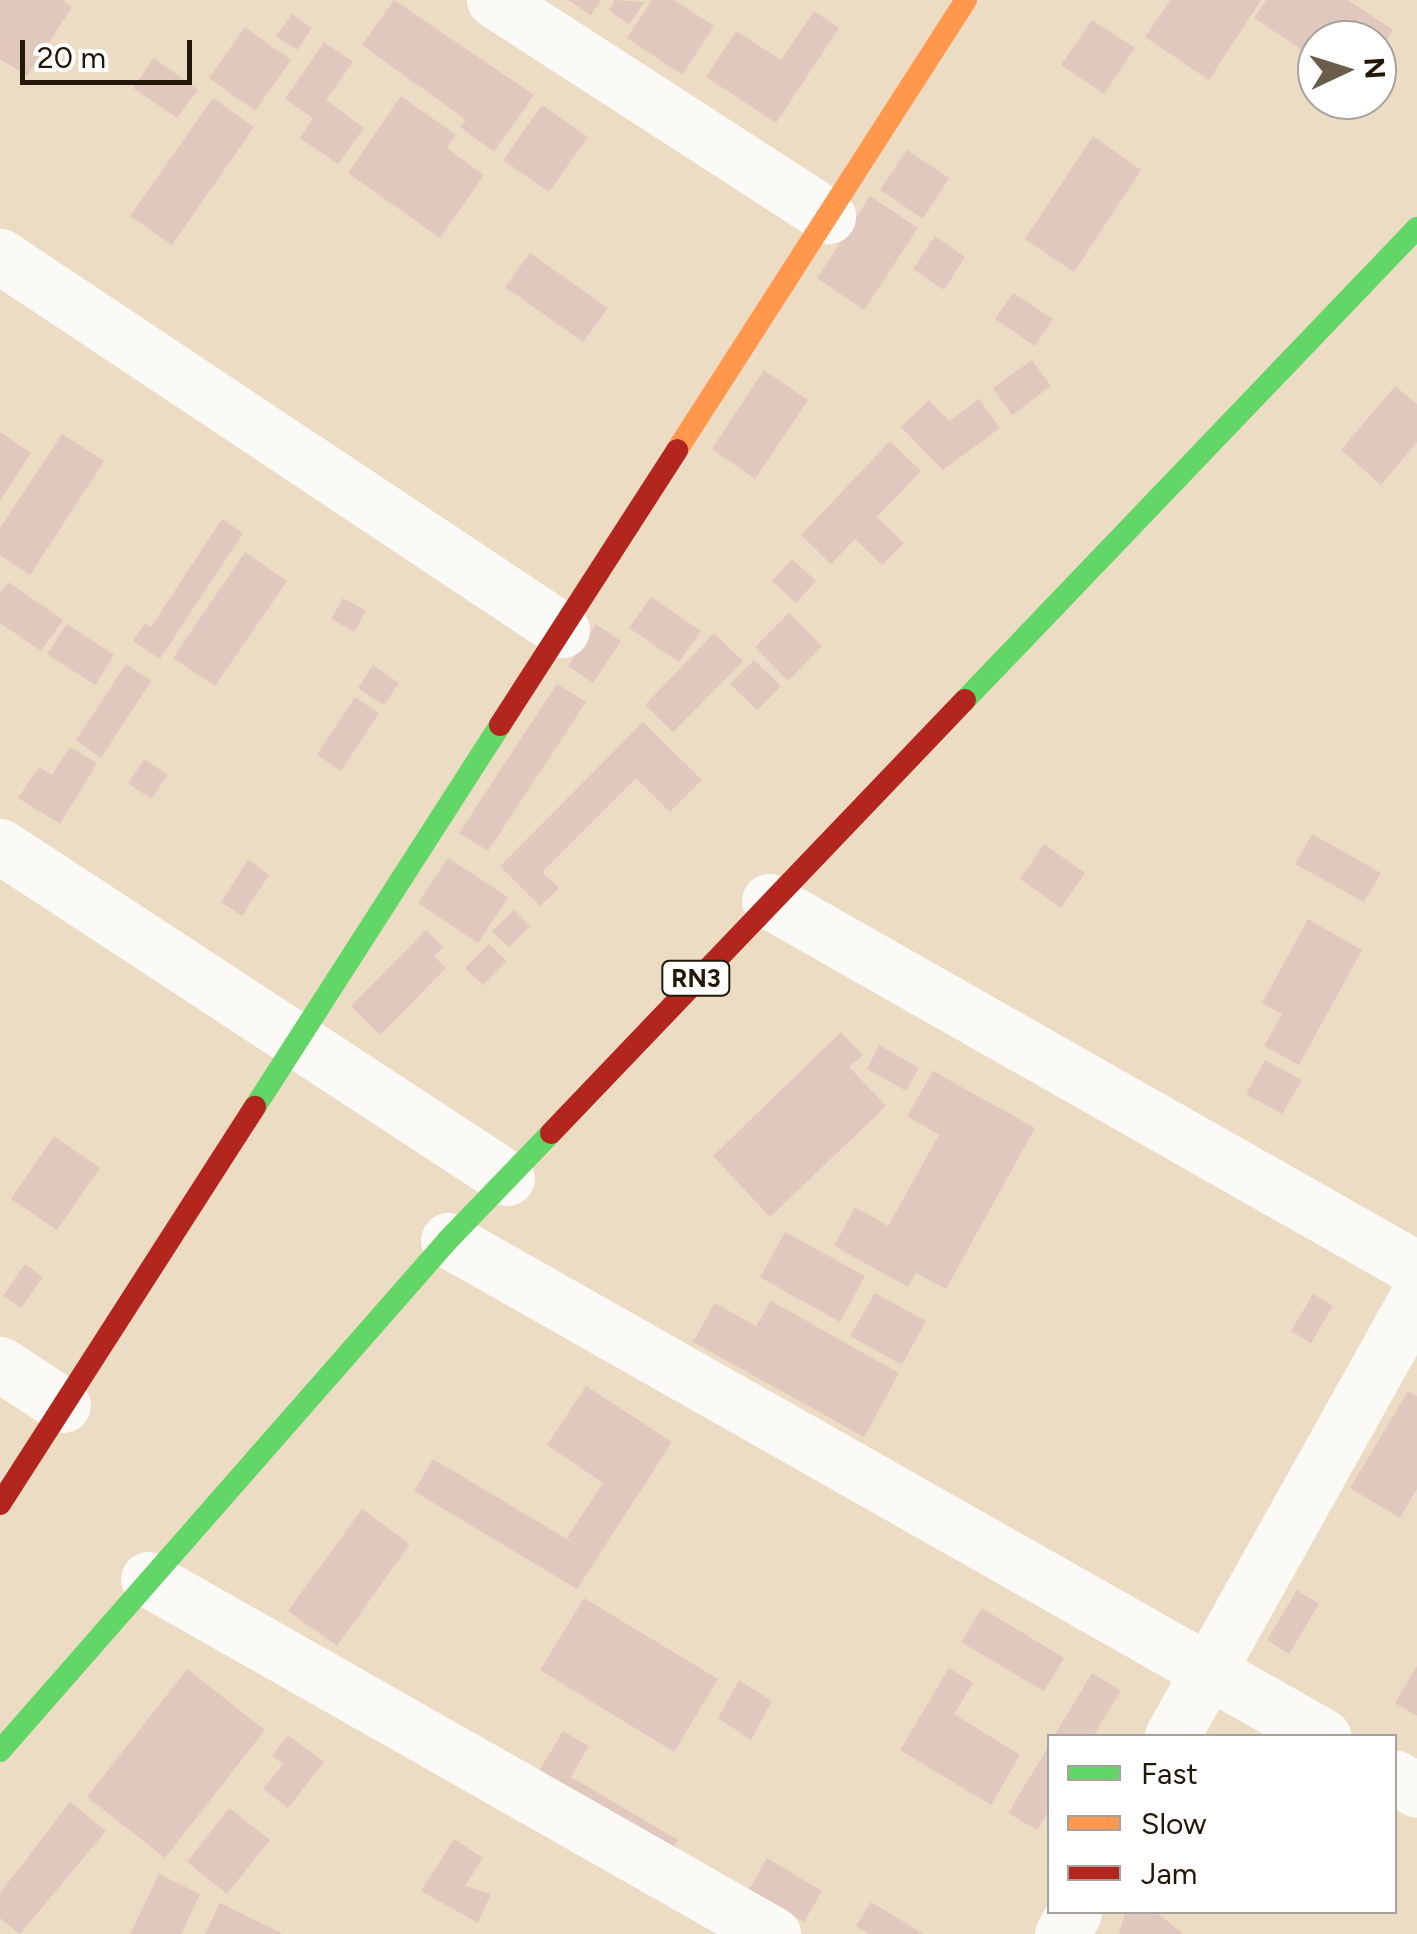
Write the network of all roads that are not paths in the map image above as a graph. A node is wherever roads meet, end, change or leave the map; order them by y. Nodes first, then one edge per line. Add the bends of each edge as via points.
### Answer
1 (494, 0) edge
2 (966, 0) edge
3 (828, 216) junction
4 (1415, 234) edge
5 (0, 256) edge
6 (562, 630) junction
7 (0, 846) edge
8 (769, 901) junction
9 (297, 1041) junction
10 (506, 1178) junction
11 (448, 1240) junction
12 (1417, 1268) edge
13 (1417, 1297) edge
14 (0, 1364) edge
15 (63, 1406) junction
16 (0, 1504) edge
17 (148, 1579) junction
18 (1208, 1672) junction
19 (1173, 1734) edge
20 (1319, 1734) edge
21 (0, 1751) edge
22 (773, 1934) edge

1 - 3 street
2 - 3 main road
3 - 6 main road
4 - 8 main road, RN3
5 - 6 street
6 - 9 main road
7 - 9 street
8 - 10 main road, RN3
8 - 12 street
9 - 10 street
9 - 15 main road
10 - 11 main road, RN3
11 - 17 main road, RN3
11 - 18 street
13 - 18 street
14 - 15 street
15 - 16 main road
17 - 21 main road, RN3
17 - 22 street
18 - 19 street
18 - 20 street

